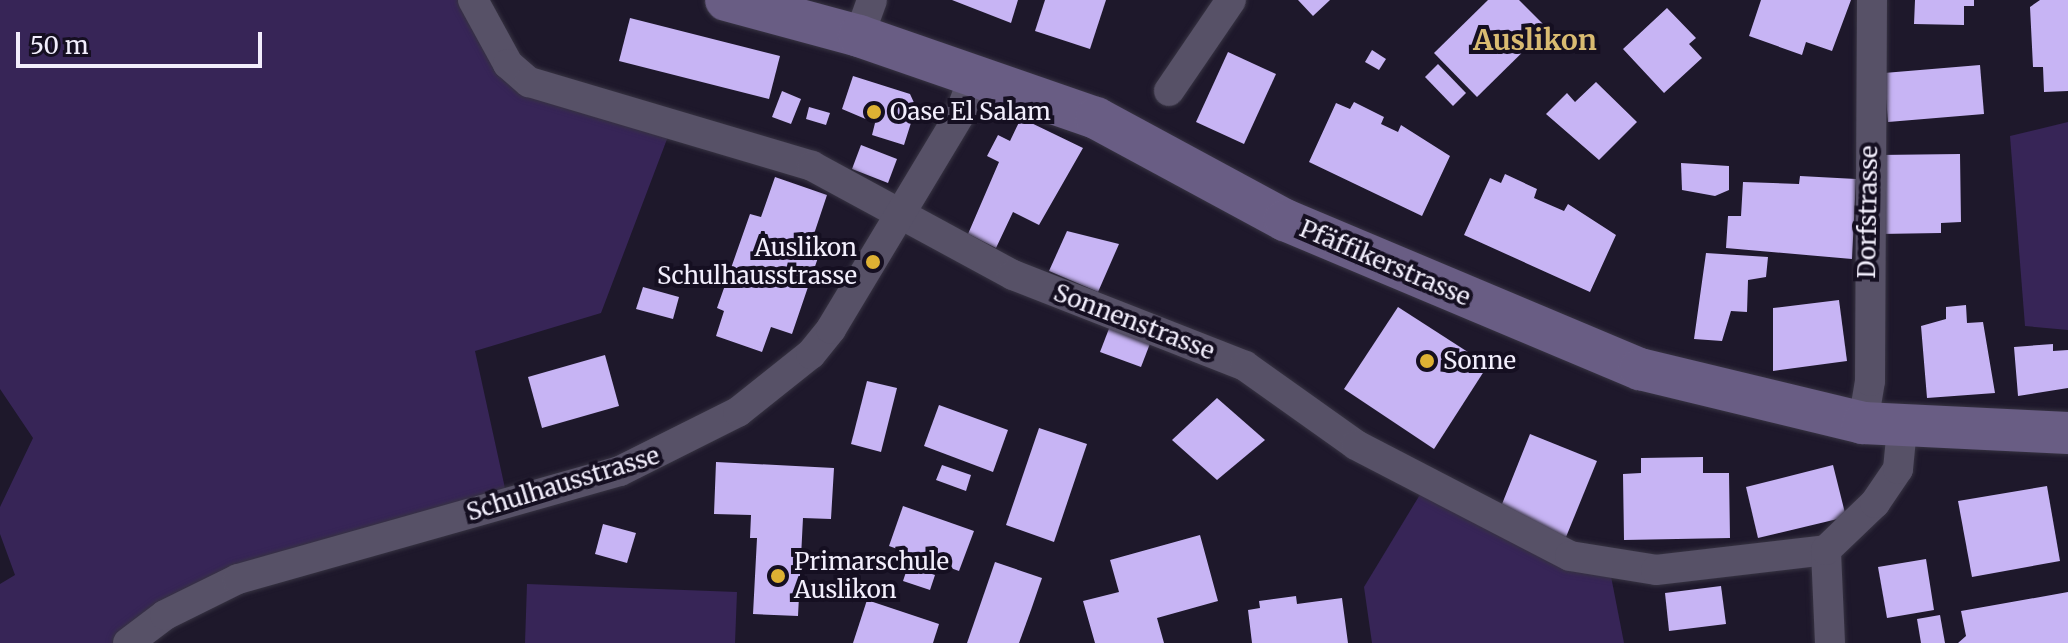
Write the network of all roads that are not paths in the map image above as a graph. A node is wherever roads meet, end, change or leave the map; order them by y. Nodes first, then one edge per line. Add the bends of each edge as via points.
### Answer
1 (473, 0) edge
2 (726, 0) edge
3 (1231, 0) edge
4 (1872, 0) edge
5 (866, 18) edge
6 (975, 73) junction
7 (1169, 91) dead end
8 (900, 214) junction
9 (1882, 426) junction
10 (2068, 433) edge
11 (1826, 550) junction
12 (128, 643) edge
13 (1830, 643) edge

1 - 8 street, Sonnenstrasse via 508,64 529,82 812,166
2 - 5 main road, Pfäffikerstrasse
3 - 7 street
4 - 9 street, Dorfstrasse via 1866,271 1870,381
5 - 6 main road, Pfäffikerstrasse
6 - 8 street, Schulhausstrasse
6 - 9 main road, Pfäffikerstrasse via 1096,118 1285,220 1640,369
8 - 11 street, Sonnenstrasse via 1013,275 1245,366 1356,445 1570,556 1656,570
8 - 12 street, Schulhausstrasse via 811,354 738,412 673,450 238,579 165,615
9 - 10 main road, Pfäffikerstrasse
9 - 11 street, Dorfstrasse via 1898,469 1875,503
11 - 13 street

